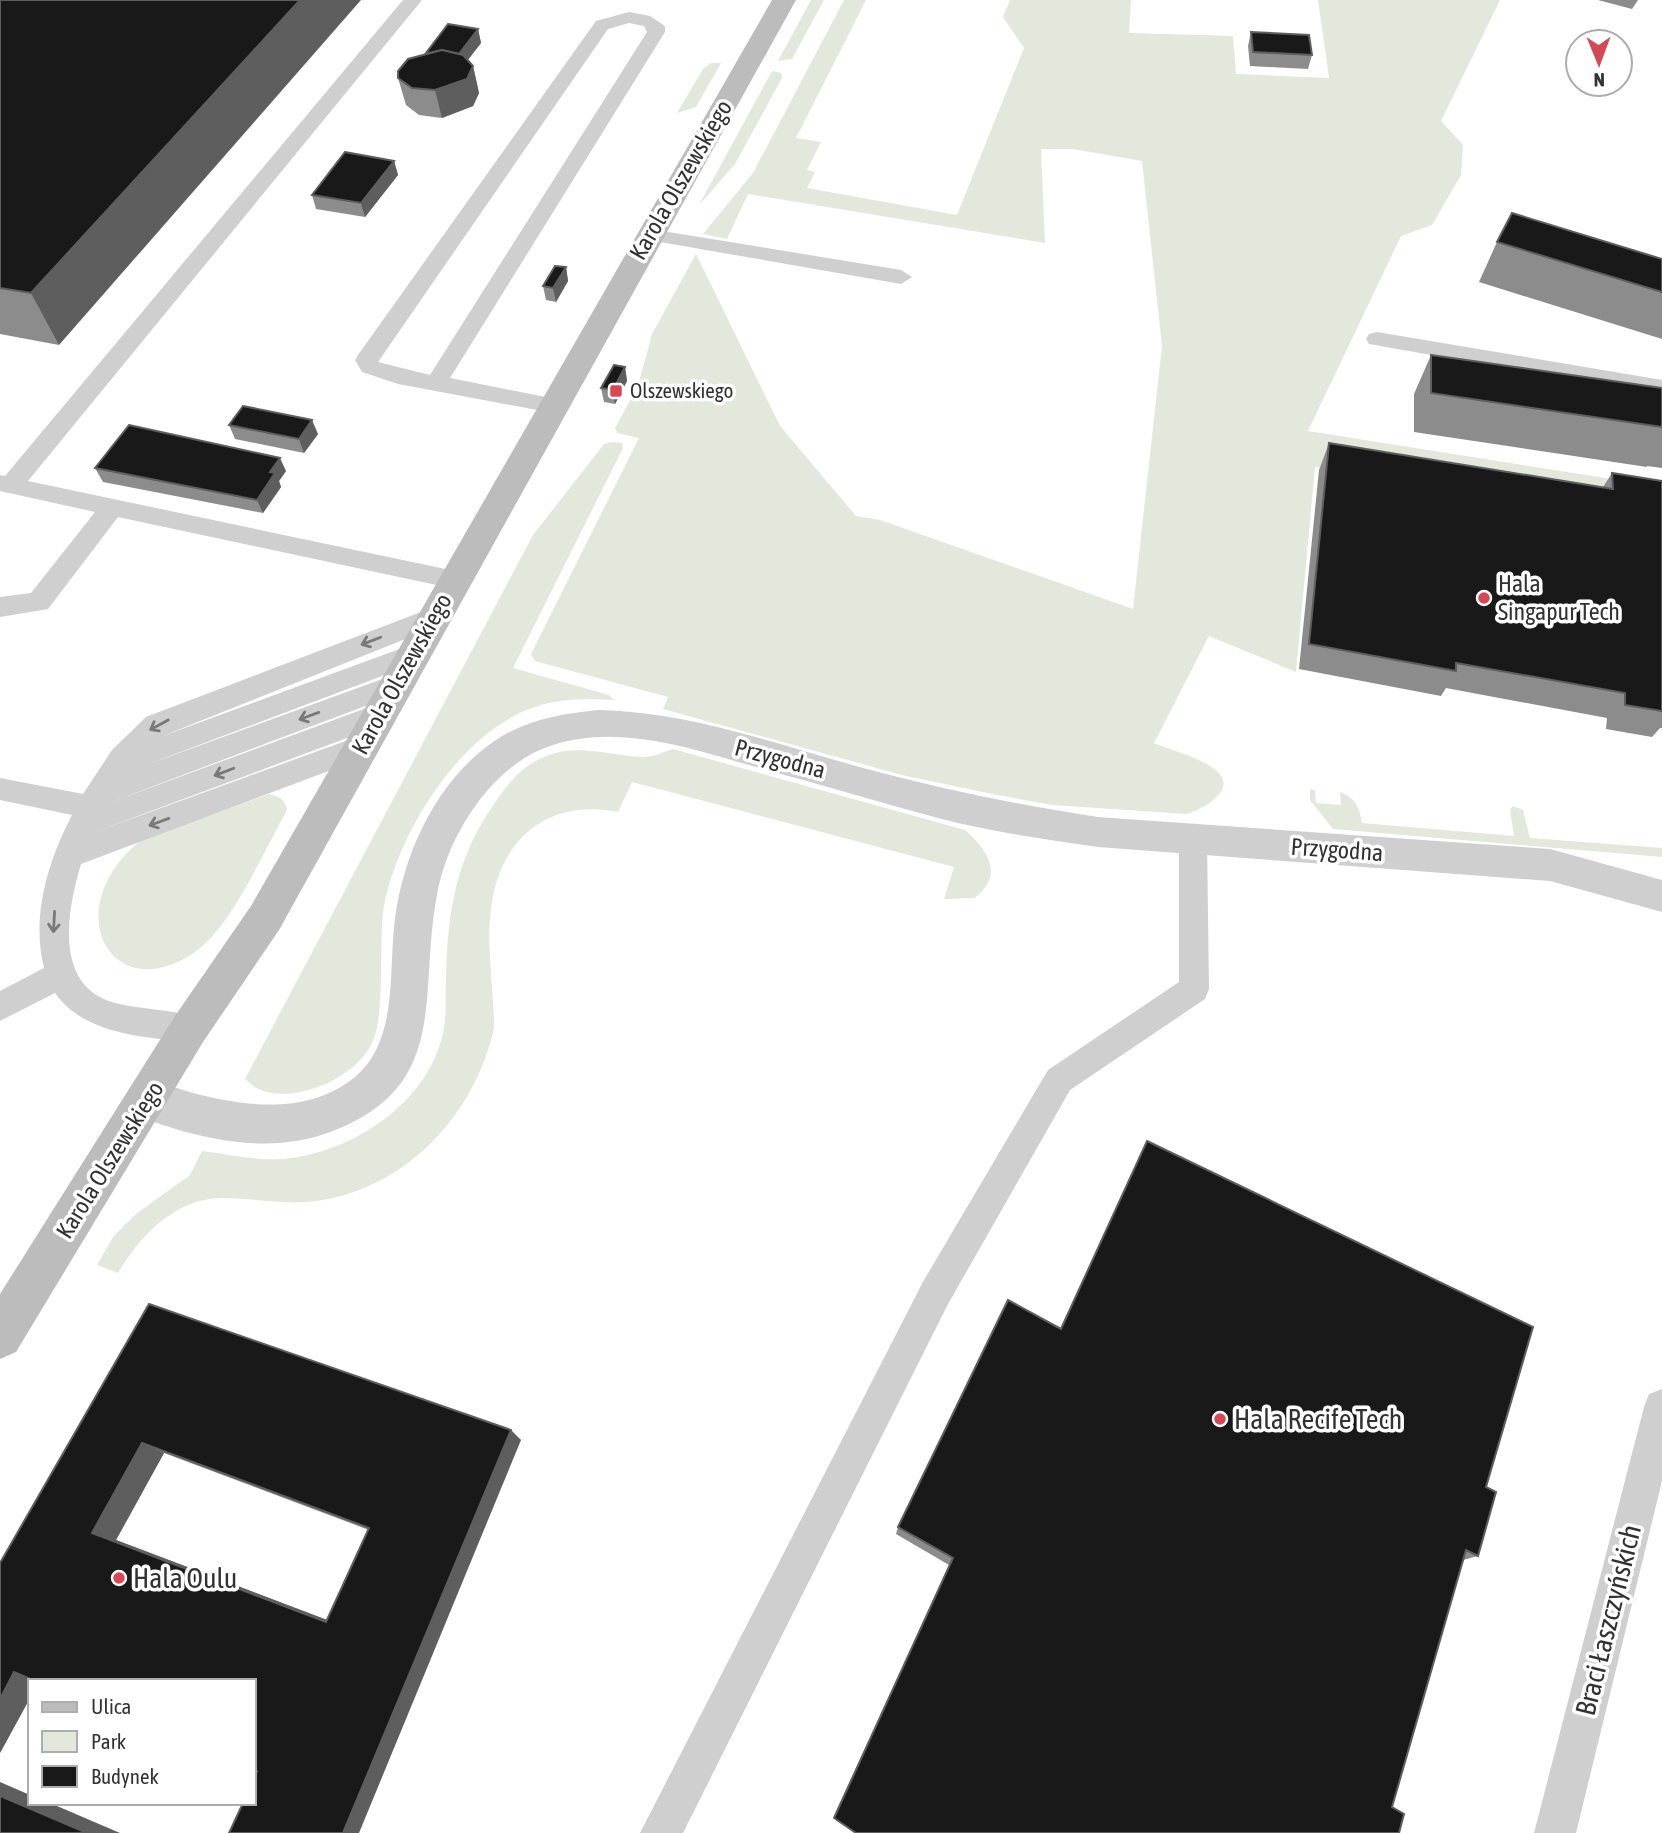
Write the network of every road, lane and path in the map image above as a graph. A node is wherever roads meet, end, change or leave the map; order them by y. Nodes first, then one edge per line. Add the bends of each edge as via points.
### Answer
1 (413, 0) edge
2 (784, 0) edge
3 (650, 235) junction
4 (901, 277) dead end
5 (1377, 339) dead end
6 (436, 383) junction
7 (1662, 388) edge
8 (553, 405) junction
9 (6, 484) edge
10 (112, 507) junction
11 (455, 580) junction
12 (0, 607) edge
13 (434, 617) junction
14 (396, 684) junction
15 (361, 747) junction
16 (117, 765) junction
17 (0, 789) edge
18 (90, 809) junction
19 (1193, 839) junction
20 (69, 856) junction
21 (1662, 896) edge
22 (60, 975) junction
23 (0, 1007) edge
24 (190, 1029) junction
25 (147, 1100) junction
26 (0, 1336) edge
27 (1662, 1407) edge
28 (661, 1833) edge
29 (1555, 1833) edge

1 - 9 lane
2 - 3 street, Karola Olszewskiego
3 - 4 lane
3 - 8 street, Karola Olszewskiego
5 - 7 lane
6 - 6 lane via 385,374 366,360 602,25 621,18 653,23 656,32
6 - 8 lane
8 - 11 street, Karola Olszewskiego
9 - 10 lane
10 - 11 lane
10 - 12 lane via 38,602
11 - 13 street, Karola Olszewskiego
13 - 14 street, Karola Olszewskiego
13 -> 16 lane via 156,725
14 - 15 street, Karola Olszewskiego
14 -> 16 lane
14 -> 18 lane
15 -> 20 lane
15 - 24 street, Karola Olszewskiego via 265,918
16 - 18 lane
17 - 18 lane
18 - 20 lane
19 - 21 street, Przygodna via 1550,865
19 - 25 street, Przygodna via 1098,832 960,808 672,730 601,723 543,734 517,743 472,781 435,845 417,899 402,1038 374,1088 321,1116 267,1125
19 - 28 lane via 1194,989 1059,1080 936,1292
20 -> 22 lane via 53,928
22 - 23 lane
22 - 24 lane via 86,1006 114,1016
24 - 25 street, Karola Olszewskiego
25 - 26 street, Karola Olszewskiego
27 - 29 lane, Braci Łaszczyńskich

